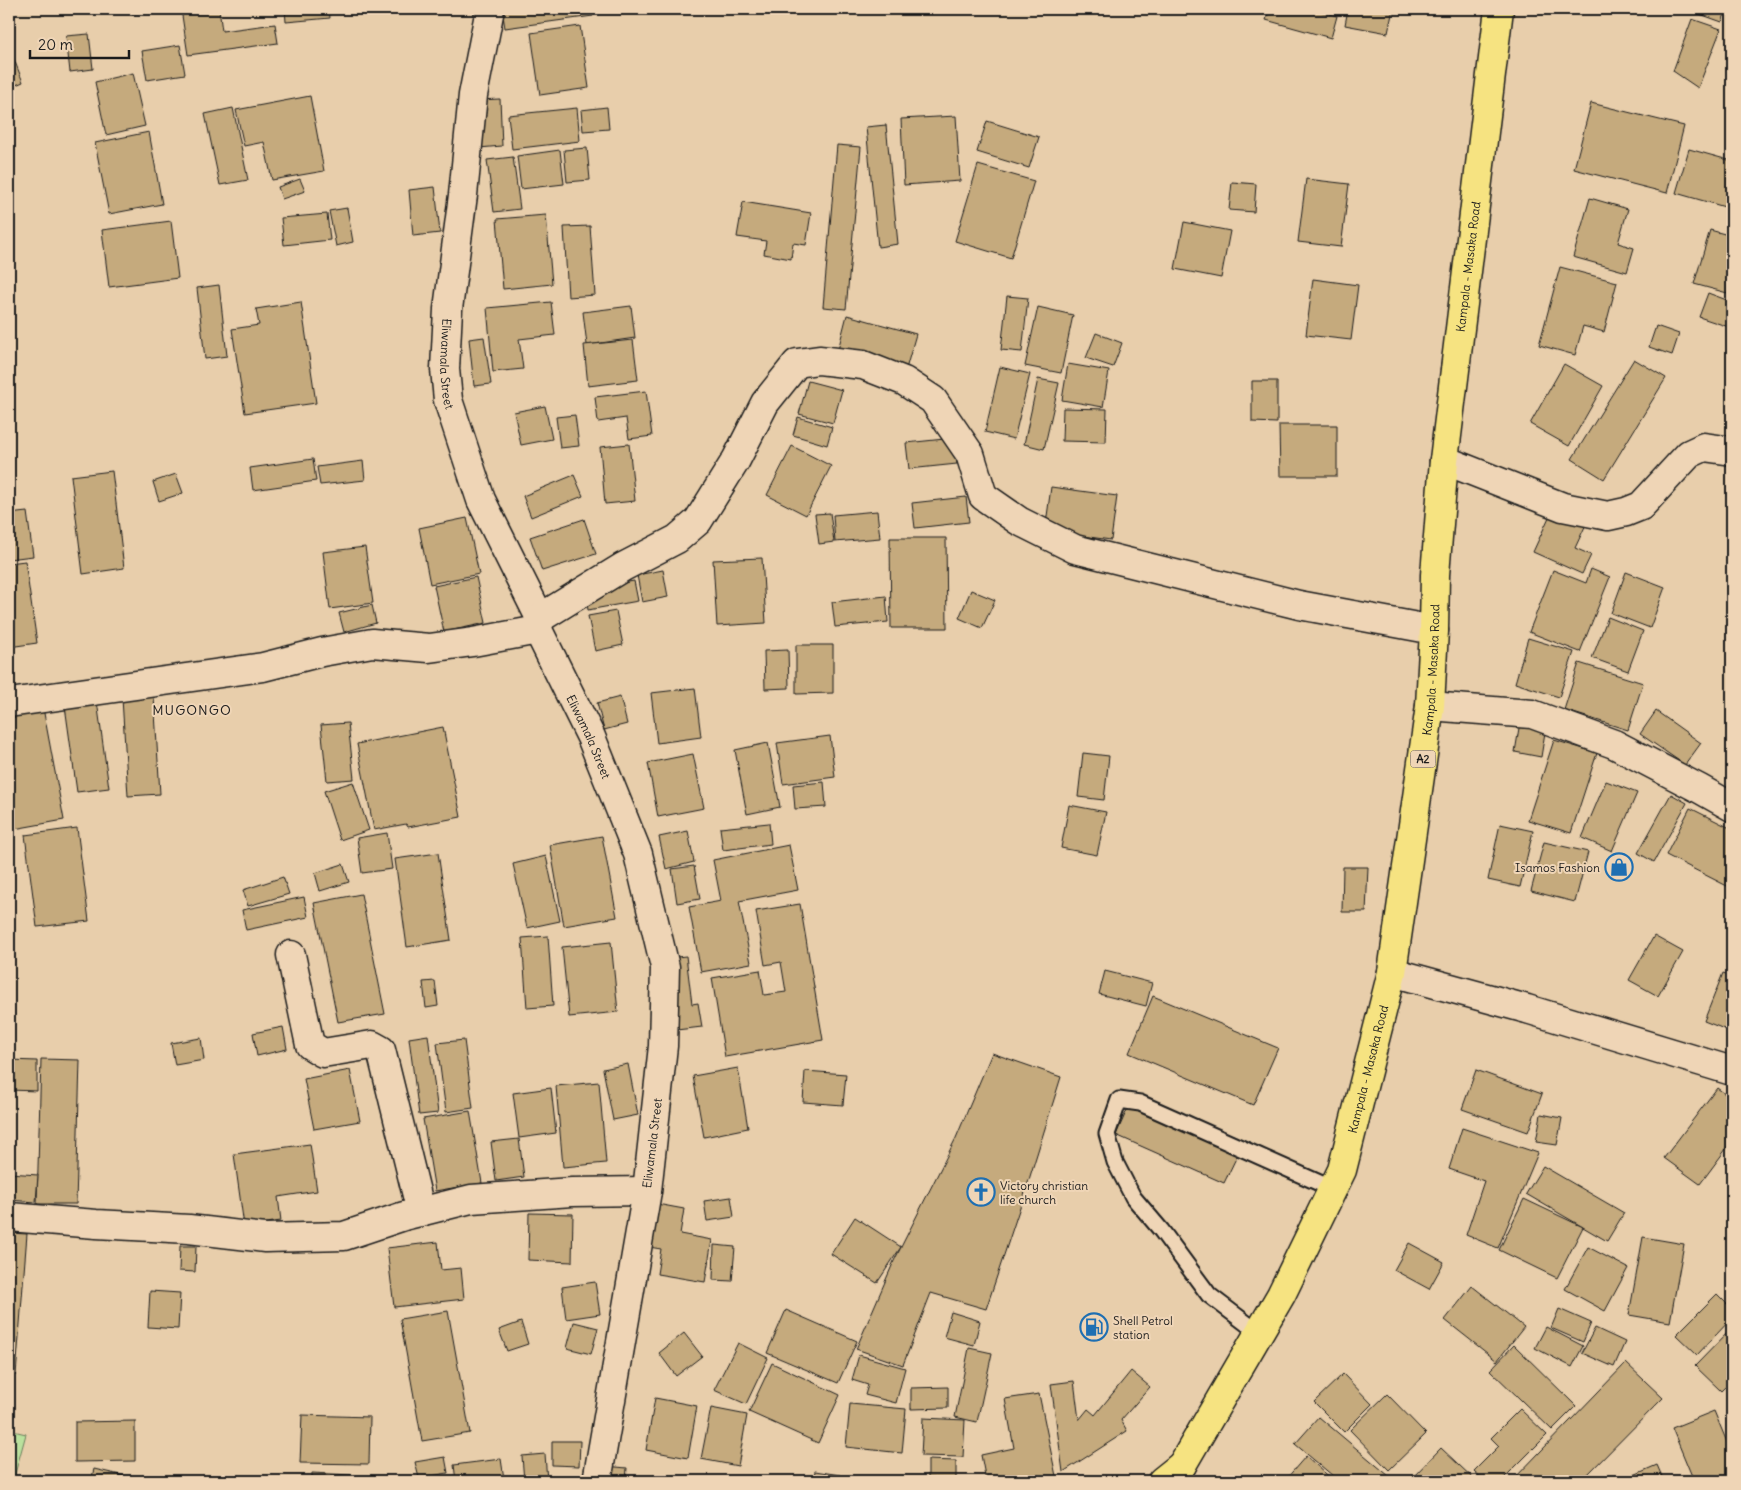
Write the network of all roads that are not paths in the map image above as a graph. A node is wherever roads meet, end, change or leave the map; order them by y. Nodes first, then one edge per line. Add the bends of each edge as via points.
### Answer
1 (490, 9) edge
2 (1499, 9) edge
3 (1732, 451) edge
4 (1444, 460) junction
5 (539, 624) junction
6 (1434, 630) junction
7 (9, 703) edge
8 (1430, 706) junction
9 (1732, 807) edge
10 (291, 954) dead end
11 (1392, 972) junction
12 (1732, 1071) edge
13 (1332, 1189) junction
14 (646, 1191) junction
15 (422, 1212) junction
16 (9, 1217) edge
17 (1259, 1333) junction
18 (1174, 1476) edge
19 (597, 1481) edge

1 - 5 street, Eliwamala Street via 473,95 448,309 445,369 448,400 481,500
2 - 4 main road, Kampala - Masaka Road / A2
3 - 4 street via 1704,447 1689,454 1641,506 1608,516 1563,507
4 - 6 main road, Kampala - Masaka Road / A2
5 - 6 street via 623,567 677,538 698,521 736,460 765,403 797,363 819,360 863,365 904,381 933,400 970,454 983,496 1019,522 1075,549 1299,605
5 - 7 street via 473,642 429,648 372,643 263,667
5 - 14 street, Eliwamala Street via 591,737 638,854 665,968 663,1046
6 - 8 main road, Kampala - Masaka Road / A2
8 - 9 street via 1532,714 1614,744
8 - 11 main road, Kampala - Masaka Road / A2
10 - 15 street via 310,1045 323,1053 372,1045 381,1050
11 - 12 street
11 - 13 main road, Kampala - Masaka Road / A2 via 1342,1170
13 - 17 main road, Kampala - Masaka Road / A2
13 - 17 lane via 1140,1103 1119,1100 1107,1134 1133,1197 1209,1295
14 - 15 street via 572,1192 472,1200
14 - 19 street, Eliwamala Street
15 - 16 street via 344,1236 265,1238 189,1229
17 - 18 main road, Kampala - Masaka Road / A2

